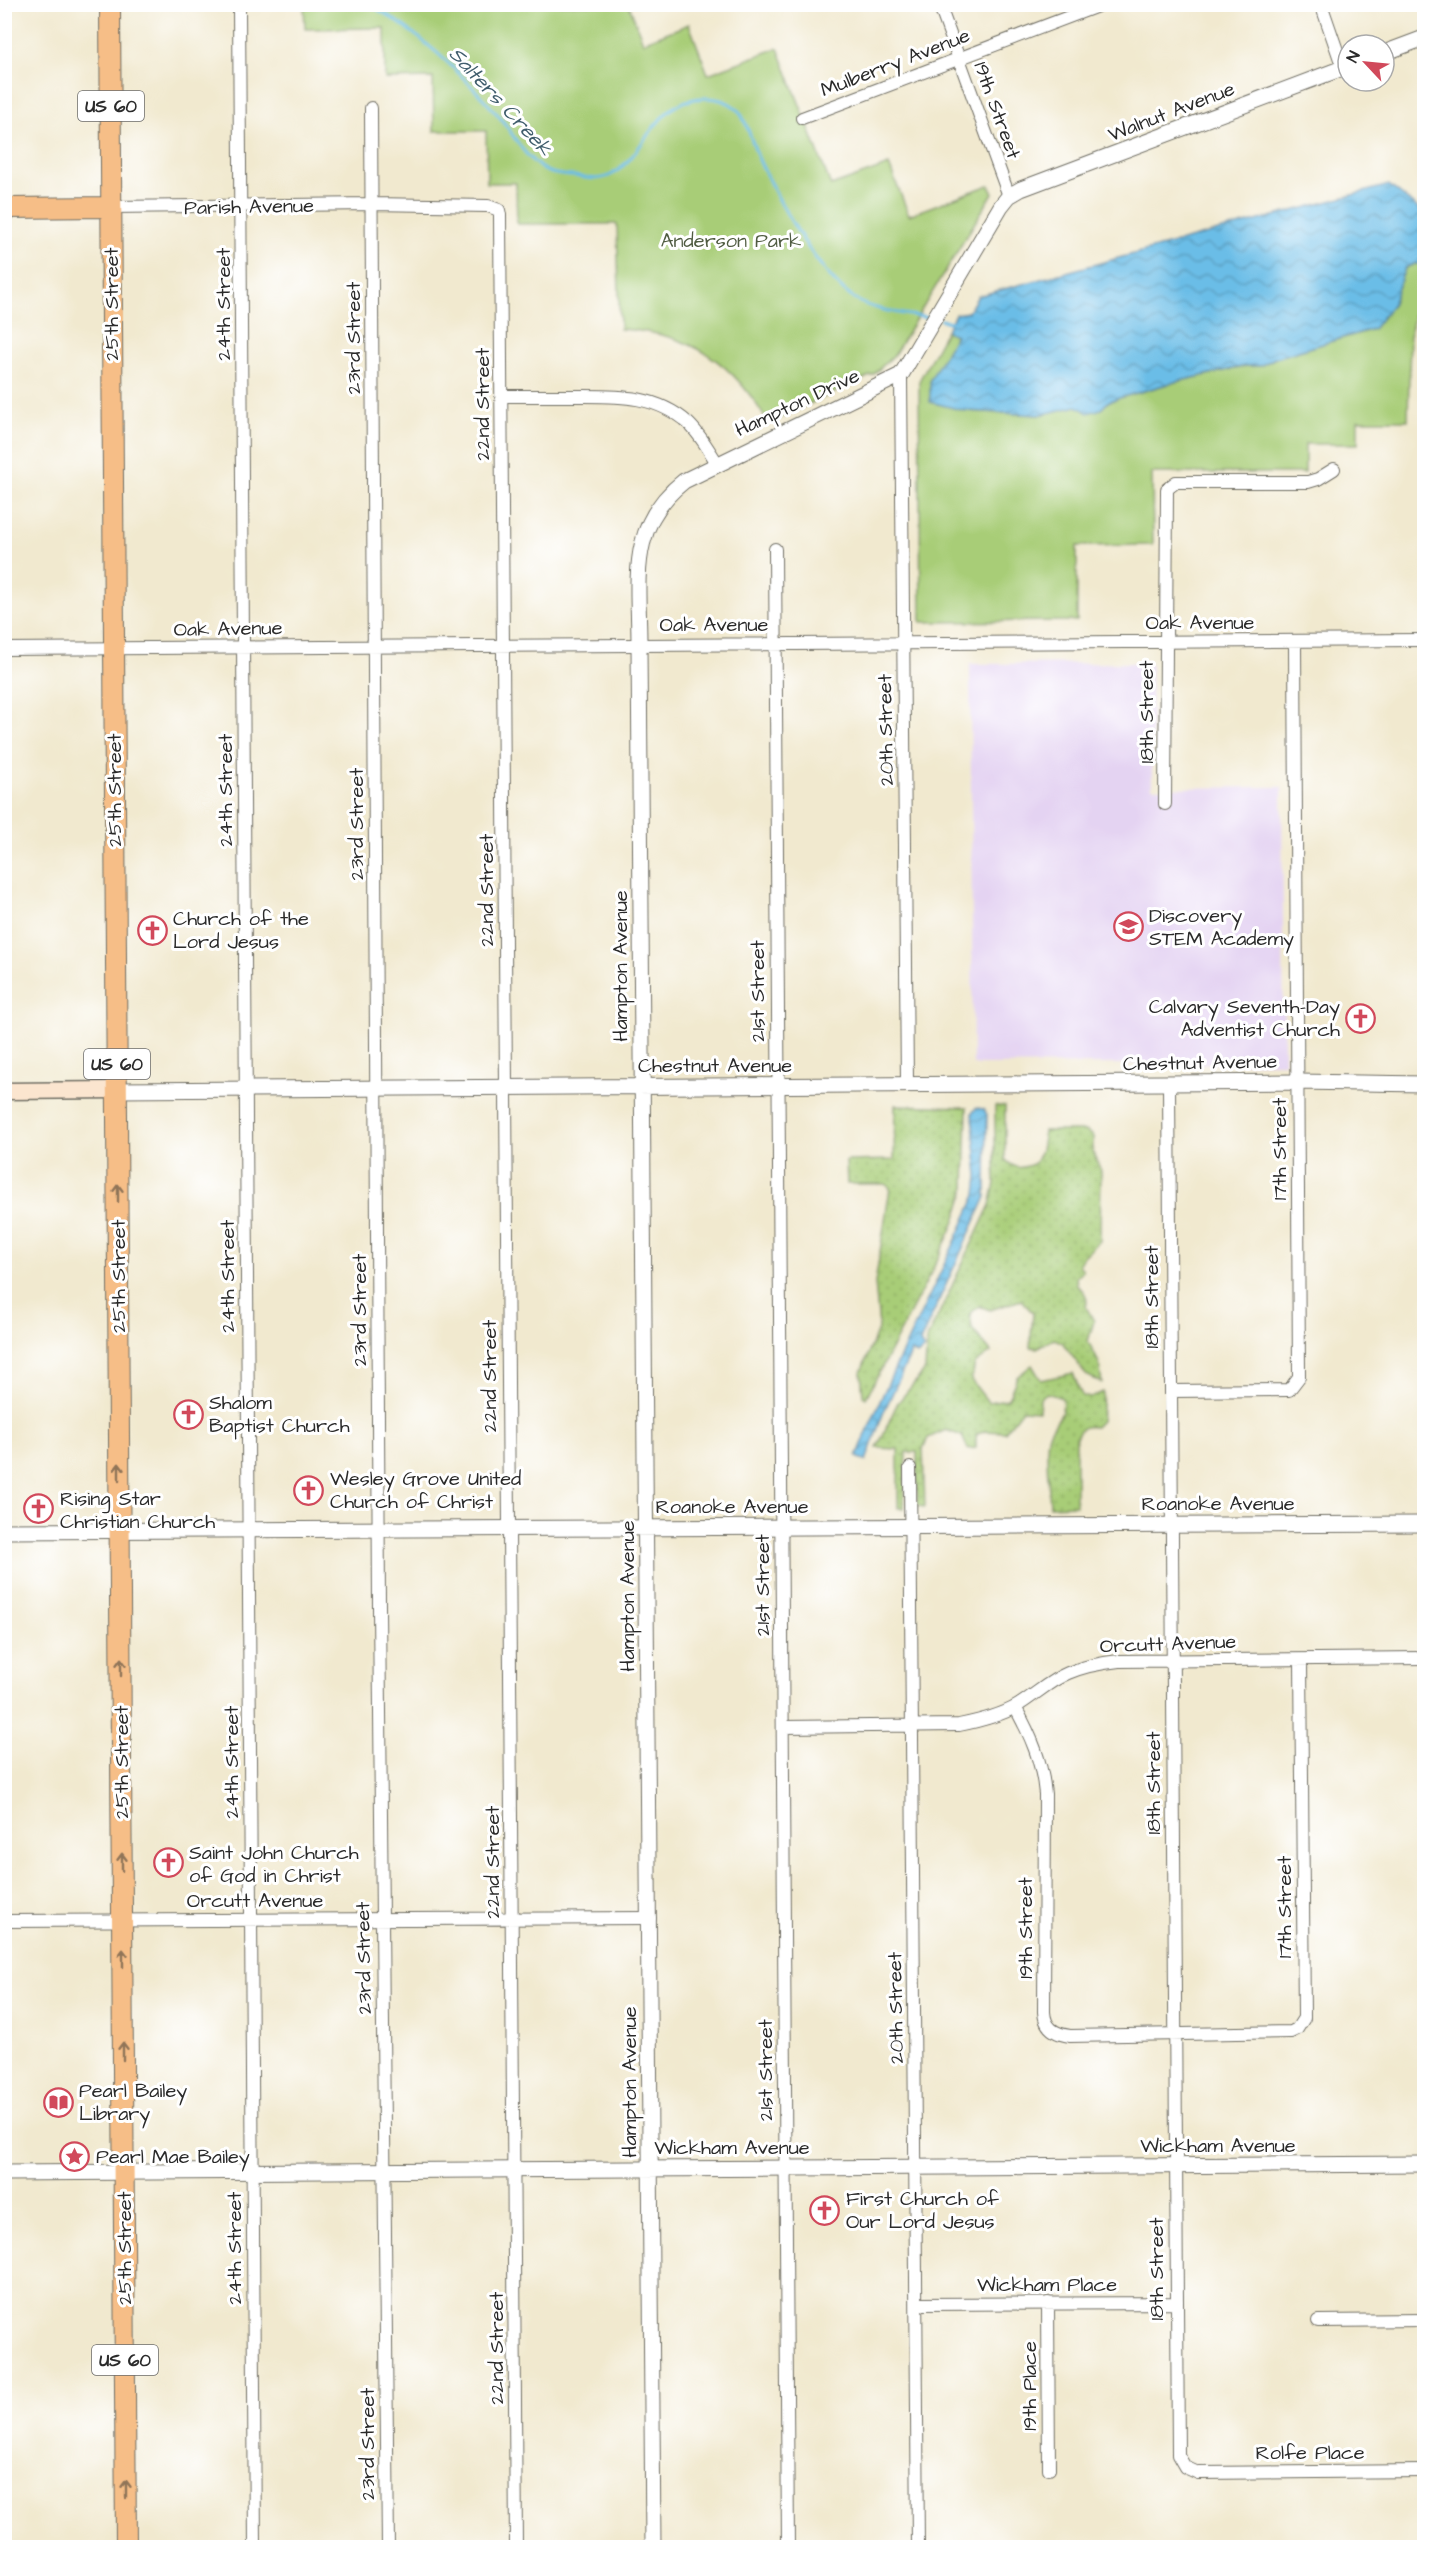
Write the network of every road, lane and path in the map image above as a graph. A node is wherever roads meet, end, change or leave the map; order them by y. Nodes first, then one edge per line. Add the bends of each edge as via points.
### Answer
1 (110, 4) edge
2 (239, 4) edge
3 (939, 4) edge
4 (1103, 4) edge
5 (1321, 4) edge
6 (1425, 38) edge
7 (1336, 42) edge
8 (1396, 49) edge
9 (959, 59) junction
10 (1336, 71) edge
11 (371, 108) dead end
12 (802, 118) dead end
13 (1009, 196) junction
14 (372, 204) junction
15 (242, 206) junction
16 (111, 207) junction
17 (494, 207) joint
18 (4, 208) edge
19 (901, 375) junction
20 (502, 396) junction
21 (717, 464) junction
22 (1334, 469) dead end
23 (775, 549) dead end
24 (1425, 640) edge
25 (1166, 642) junction
26 (1295, 642) junction
27 (904, 643) junction
28 (639, 644) junction
29 (774, 644) junction
30 (504, 645) junction
31 (374, 646) junction
32 (243, 647) junction
33 (113, 648) junction
34 (4, 649) edge
35 (1166, 804) dead end
36 (1298, 1082) junction
37 (1169, 1083) junction
38 (1425, 1084) edge
39 (777, 1085) junction
40 (908, 1085) junction
41 (642, 1086) junction
42 (377, 1088) junction
43 (506, 1088) junction
44 (117, 1090) junction
45 (246, 1090) junction
46 (4, 1091) edge
47 (1171, 1391) junction
48 (910, 1468) dead end
49 (1425, 1524) edge
50 (1171, 1525) junction
51 (910, 1526) junction
52 (647, 1527) junction
53 (782, 1527) junction
54 (510, 1528) junction
55 (379, 1529) junction
56 (4, 1531) edge
57 (120, 1531) junction
58 (248, 1531) junction
59 (1425, 1658) edge
60 (1172, 1660) junction
61 (1301, 1660) junction
62 (1015, 1707) junction
63 (911, 1725) junction
64 (783, 1727) junction
65 (512, 1918) junction
66 (650, 1918) junction
67 (251, 1919) junction
68 (382, 1919) junction
69 (123, 1921) junction
70 (4, 1922) edge
71 (1174, 2034) junction
72 (1425, 2164) edge
73 (1175, 2166) junction
74 (916, 2167) junction
75 (785, 2168) junction
76 (515, 2169) junction
77 (651, 2169) junction
78 (253, 2170) junction
79 (384, 2170) junction
80 (4, 2173) edge
81 (124, 2173) junction
82 (1048, 2303) junction
83 (1176, 2303) junction
84 (917, 2304) junction
85 (1425, 2320) edge
86 (1318, 2322) dead end
87 (1048, 2469) dead end
88 (1425, 2471) edge
89 (1196, 2472) joint
90 (126, 2547) edge
91 (255, 2547) edge
92 (388, 2547) edge
93 (516, 2547) edge
94 (653, 2547) edge
95 (788, 2547) edge
96 (918, 2547) edge

1 - 16 main road, 25th Street / US 60
2 - 15 street, 24th Street
3 - 9 street, 19th Street
4 - 9 street, Mulberry Avenue
5 - 7 street
6 - 8 street
9 - 12 street, Mulberry Avenue
9 - 13 street, 19th Street
10 - 13 street, Walnut Avenue
11 - 14 street, 23rd Street
13 - 19 street
14 - 15 street, Parish Avenue
14 - 17 street, Parish Avenue
14 - 31 street, 23rd Street
15 - 16 street, Parish Avenue
15 - 32 street, 24th Street
16 - 18 main road, Parish Avenue
16 - 33 main road, 25th Street / US 60
17 - 20 street, 22nd Street via 500,215
19 - 21 street, Hampton Drive
19 - 27 street, 20th Street
20 - 21 street via 623,396 649,400 688,423
20 - 30 street, 22nd Street
21 - 28 street, Hampton Drive via 674,489 648,525 639,559
22 - 25 street, 18th Street via 1308,482 1176,482 1167,489
23 - 29 street, 21st Street
24 - 26 street, Oak Avenue
25 - 26 street, Oak Avenue
25 - 27 street, Oak Avenue
25 - 35 street, 18th Street
26 - 36 street, 17th Street
27 - 29 street, Oak Avenue
27 - 40 street, 20th Street
28 - 29 street, Oak Avenue
28 - 30 street, Oak Avenue
28 - 41 street, Hampton Avenue
29 - 39 street, 21st Street
30 - 31 street, Oak Avenue
30 - 43 street, 22nd Street
31 - 32 street, Oak Avenue
31 - 42 street, 23rd Street
32 - 33 street, Oak Avenue
32 - 45 street, 24th Street
33 - 34 street, Oak Avenue
33 - 44 main road, 25th Street / US 60
36 - 37 street, Chestnut Avenue
36 - 38 street, Chestnut Avenue
36 - 47 street, 17th Street via 1298,1387
37 - 40 street, Chestnut Avenue
37 - 47 street, 18th Street
39 - 40 street, Chestnut Avenue
39 - 41 street, Chestnut Avenue
39 - 53 street, 21st Street
41 - 43 street, Chestnut Avenue
41 - 52 street, Hampton Avenue
42 - 43 street, Chestnut Avenue
42 - 45 street, Chestnut Avenue
42 - 55 street, 23rd Street
43 - 54 street, 22nd Street
44 - 45 street, Chestnut Avenue
44 - 46 main road, Chestnut Avenue
57 -> 44 main road, 25th Street / US 60
45 - 58 street, 24th Street
47 - 50 street, 18th Street
48 - 51 street, 20th Street
49 - 50 street, Roanoke Avenue
50 - 51 street, Roanoke Avenue
50 - 60 street, 18th Street
51 - 53 street, Roanoke Avenue
51 - 63 street, 20th Street
52 - 53 street, Roanoke Avenue
52 - 54 street, Roanoke Avenue
52 - 66 street, Hampton Avenue
53 - 64 street, 21st Street
54 - 55 street, Roanoke Avenue
54 - 65 street, 22nd Street
55 - 58 street, Roanoke Avenue
55 - 68 street, 23rd Street
56 - 57 street, Roanoke Avenue
57 - 58 street, Roanoke Avenue
69 -> 57 main road, 25th Street / US 60
58 - 67 street, 24th Street
59 - 61 street, Orcutt Avenue
60 - 61 street, Orcutt Avenue
60 - 62 street, Orcutt Avenue via 1119,1661 1083,1667 1050,1682
60 - 71 street, 18th Street
61 - 71 street, 17th Street via 1304,2018 1291,2032
62 - 63 street, Orcutt Avenue via 969,1723
62 - 71 street, 19th Street via 1037,1752 1046,1794 1047,2024 1052,2030 1070,2036
63 - 64 street, Orcutt Avenue
63 - 74 street, 20th Street
64 - 75 street, 21st Street
65 - 66 street, Orcutt Avenue
65 - 68 street, Orcutt Avenue
65 - 76 street, 22nd Street
66 - 77 street, Hampton Avenue
67 - 68 street, Orcutt Avenue
67 - 69 street, Orcutt Avenue
67 - 78 street, 24th Street
68 - 79 street, 23rd Street
69 - 70 street, Orcutt Avenue
81 -> 69 main road, 25th Street / US 60
71 - 73 street, 18th Street
72 - 73 street, Wickham Avenue
73 - 74 street, Wickham Avenue
73 - 83 street, 18th Street
74 - 75 street, Wickham Avenue
74 - 84 street, 20th Street
75 - 77 street, Wickham Avenue
75 - 95 street, 21st Street
76 - 77 street, Wickham Avenue
76 - 79 street, Wickham Avenue
76 - 93 street, 22nd Street
77 - 94 street, Hampton Avenue
78 - 79 street, Wickham Avenue
78 - 81 street, Wickham Avenue
78 - 91 street, 24th Street
79 - 92 street, 23rd Street
80 - 81 street, Wickham Avenue
90 -> 81 main road, 25th Street / US 60
82 - 83 street, Wickham Place
82 - 84 street, Wickham Place
82 - 87 street, 19th Place
83 - 89 street, 18th Street via 1178,2455 1185,2467
84 - 96 street, 20th Street
85 - 86 street
88 - 89 street, Rolfe Place

